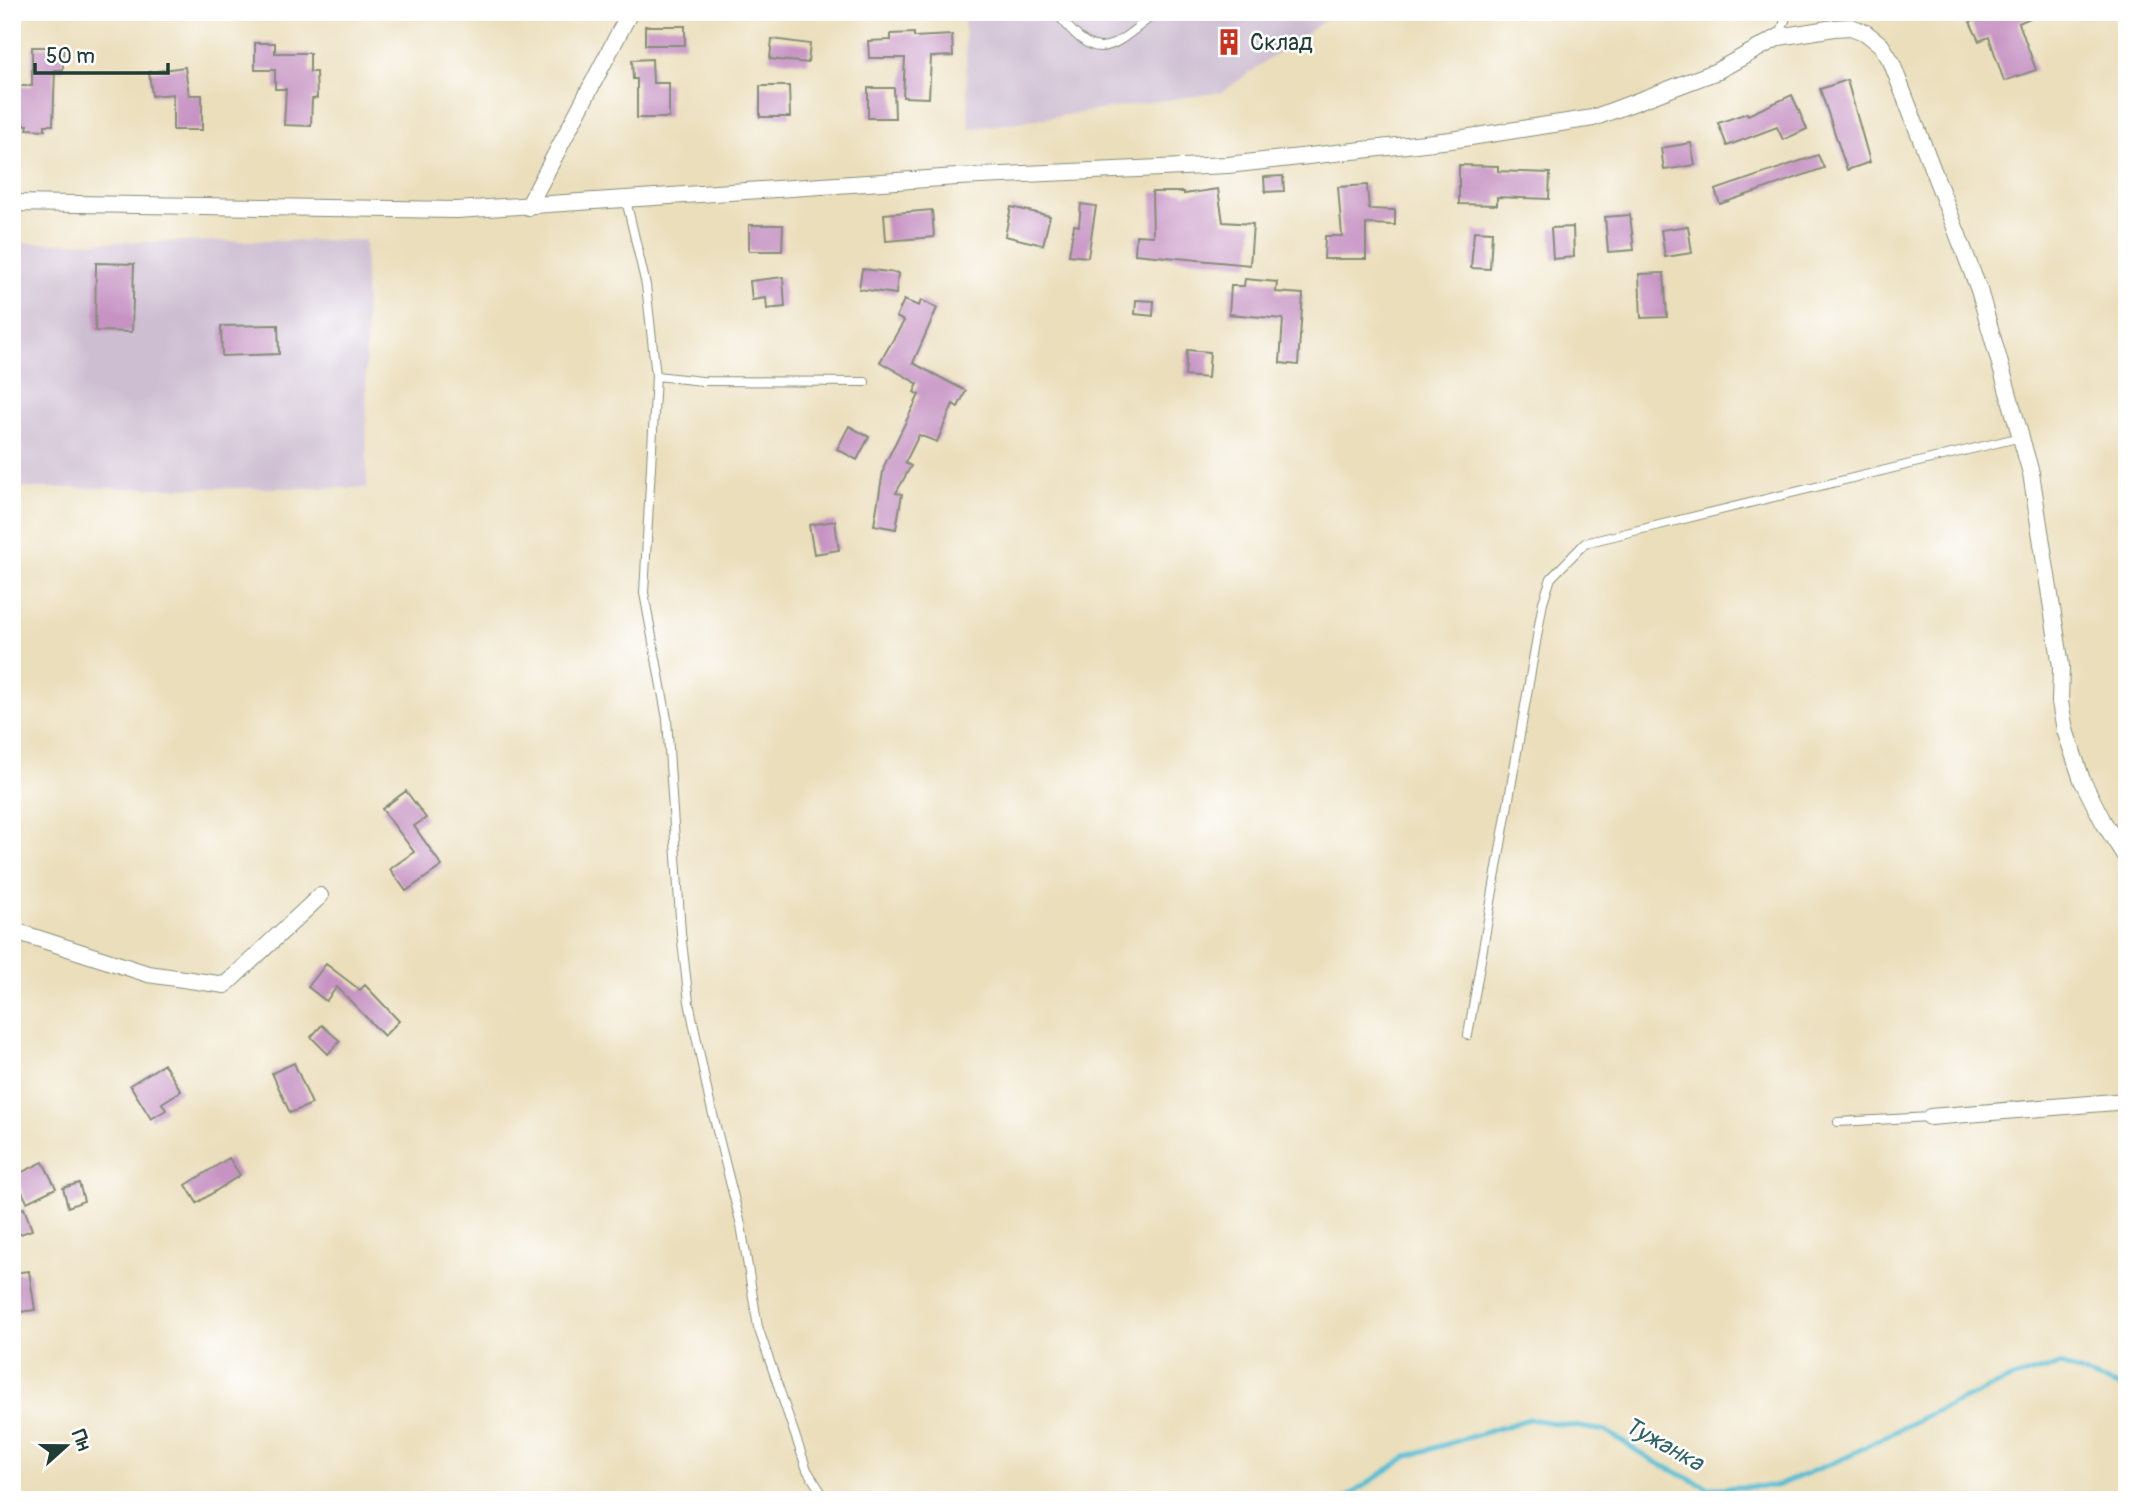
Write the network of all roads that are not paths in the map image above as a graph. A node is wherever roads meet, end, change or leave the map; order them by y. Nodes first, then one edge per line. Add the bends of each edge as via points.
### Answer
1 (630, 12) edge
2 (1056, 12) edge
3 (1157, 12) edge
4 (1787, 12) edge
5 (1779, 37) junction
6 (626, 200) junction
7 (12, 203) edge
8 (528, 207) junction
9 (656, 376) junction
10 (865, 382) dead end
11 (2021, 436) junction
12 (2127, 859) edge
13 (320, 896) dead end
14 (12, 930) edge
15 (1468, 1035) dead end
16 (2127, 1101) edge
17 (1930, 1117) joint
18 (1838, 1122) dead end
19 (826, 1500) edge

1 - 8 street
2 - 3 lane via 1073,35 1094,47 1112,47
4 - 5 lane
5 - 6 street via 1715,72 1593,118 1451,140 1228,165 957,177
5 - 11 street via 1851,27 1881,45 1891,61 1979,290
6 - 8 street
6 - 9 lane via 646,285
7 - 8 street via 457,210
9 - 10 lane via 702,381
9 - 19 lane via 644,593 667,719 689,1002 741,1225 758,1327 807,1470
11 - 12 street via 2031,473 2061,666 2065,730 2082,780
11 - 15 lane via 1585,543 1551,578
13 - 14 street via 225,985 148,974
16 - 17 street
17 - 18 lane

